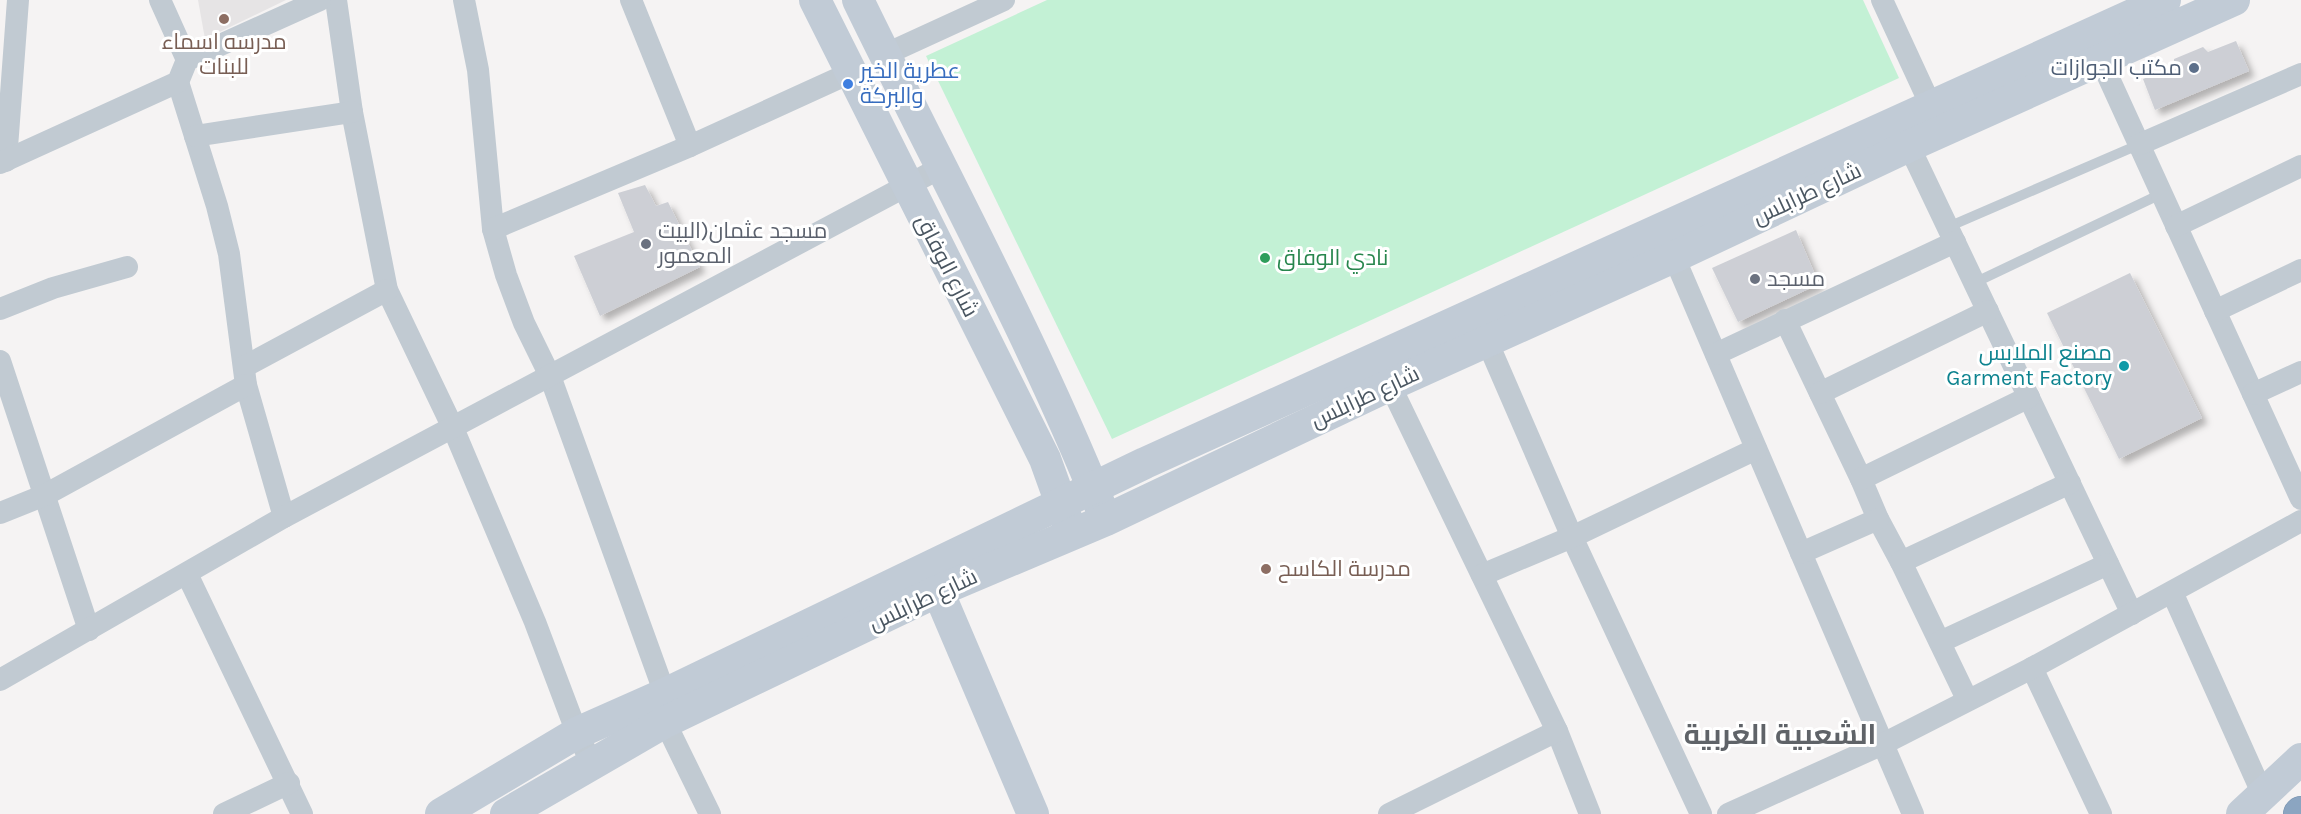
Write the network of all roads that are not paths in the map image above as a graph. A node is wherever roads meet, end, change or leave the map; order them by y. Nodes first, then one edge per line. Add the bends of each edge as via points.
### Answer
1 (18, 0) edge
2 (160, 0) edge
3 (320, 0) edge
4 (336, 0) edge
5 (464, 0) edge
6 (631, 0) edge
7 (814, 0) edge
8 (858, 0) edge
9 (1004, 0) edge
10 (1882, 0) edge
11 (2165, 0) edge
12 (2234, 0) edge
13 (884, 55) junction
14 (187, 60) junction
15 (2101, 61) junction
16 (850, 73) junction
17 (2301, 74) edge
18 (178, 82) junction
19 (352, 112) junction
20 (1937, 119) junction
21 (195, 136) junction
22 (2138, 145) junction
23 (690, 146) junction
24 (1909, 146) junction
25 (3, 162) edge
26 (2301, 166) edge
27 (942, 167) junction
28 (907, 187) junction
29 (2161, 194) junction
30 (2176, 225) junction
31 (493, 229) junction
32 (1952, 235) junction
33 (1674, 257) junction
34 (127, 267) dead end
35 (2301, 270) edge
36 (1974, 283) junction
37 (387, 290) junction
38 (0, 309) edge
39 (1988, 311) junction
40 (2215, 311) junction
41 (1785, 320) junction
42 (1487, 341) junction
43 (1716, 354) junction
44 (0, 361) edge
45 (2301, 372) edge
46 (245, 376) junction
47 (550, 376) junction
48 (1390, 385) junction
49 (1820, 393) junction
50 (2253, 394) junction
51 (2029, 397) junction
52 (453, 428) junction
53 (1070, 433) junction
54 (1756, 449) junction
55 (1045, 459) junction
56 (1144, 463) junction
57 (1861, 479) junction
58 (2070, 483) junction
59 (2298, 484) edge
60 (1093, 488) junction
61 (45, 495) junction
62 (1061, 504) junction
63 (0, 513) edge
64 (284, 518) junction
65 (1878, 519) junction
66 (1106, 520) junction
67 (2301, 521) edge
68 (1010, 526) junction
69 (1072, 534) junction
70 (1572, 537) junction
71 (1801, 553) junction
72 (1901, 562) junction
73 (2108, 564) junction
74 (187, 574) junction
75 (1482, 575) junction
76 (938, 591) junction
77 (2172, 592) junction
78 (2132, 614) junction
79 (89, 630) junction
80 (1940, 642) junction
81 (2032, 668) junction
82 (0, 680) edge
83 (1967, 699) junction
84 (665, 708) junction
85 (1557, 731) junction
86 (577, 733) junction
87 (1883, 744) junction
88 (2301, 759) edge
89 (592, 764) junction
90 (289, 783) junction
91 (2252, 805) edge
92 (224, 814) edge
93 (302, 814) edge
94 (441, 814) edge
95 (506, 814) edge
96 (710, 814) edge
97 (1033, 814) edge
98 (1389, 814) edge
99 (1590, 814) edge
100 (1701, 814) edge
101 (1728, 814) edge
102 (1913, 814) edge
103 (2101, 814) edge

1 - 25 street
2 - 14 street
3 - 14 street
4 - 19 street
5 - 31 street via 478,70
6 - 23 street
7 - 16 main road, شارع الوفاق
8 - 13 main road, شارع الوفاق
9 - 13 street
10 - 20 street
11 - 20 main road, شارع طرابلس
12 - 15 main road, شارع طرابلس
13 - 27 main road, شارع الوفاق
14 - 18 street
15 - 20 main road, شارع طرابلس
15 - 22 street
16 - 23 street
16 - 28 main road, شارع الوفاق
17 - 22 street
18 - 21 street
18 - 25 street
19 - 21 street
19 - 37 street
20 - 24 main road, شارع طرابلس
20 - 56 main road, شارع طرابلس
21 - 46 street via 229,254
22 - 29 street
22 - 32 lane
23 - 31 street
24 - 32 street
24 - 33 main road, شارع طرابلس
26 - 30 street
27 - 28 street
27 - 53 main road, شارع الوفاق
28 - 47 street
28 - 55 main road, شارع الوفاق
29 - 30 street
29 - 36 lane
30 - 40 street
31 - 47 street via 515,302
32 - 36 street
32 - 41 street
33 - 42 main road, شارع طرابلس
33 - 43 street
34 - 38 street via 53,288
35 - 40 street
36 - 39 street
37 - 46 street
37 - 52 street
39 - 49 street
39 - 51 street
40 - 50 street
41 - 43 street
41 - 49 street
42 - 48 main road, شارع طرابلس
42 - 70 street
43 - 54 street
44 - 61 street
45 - 50 street
46 - 61 street
46 - 64 street
47 - 52 street
47 - 84 street
48 - 66 main road, شارع طرابلس
48 - 75 street
49 - 57 street
50 - 59 street
51 - 57 street
51 - 58 street
52 - 64 street
52 - 86 street
53 - 56 main road via 1102,460
53 - 60 main road, شارع الوفاق
54 - 70 street
54 - 71 street
55 - 62 main road, شارع الوفاق
55 - 68 main road via 1044,475 1032,505
56 - 60 main road, شارع طرابلس
57 - 65 street
58 - 72 street
58 - 73 street
60 - 62 main road, شارع طرابلس
60 - 66 main road, شارع الوفاق
61 - 63 street
61 - 79 street
62 - 68 main road, شارع طرابلس
62 - 69 main road, شارع الوفاق
64 - 74 street
65 - 71 street
65 - 72 street
66 - 69 main road, شارع طرابلس
67 - 77 street
68 - 84 main road, شارع طرابلس
69 - 76 main road, شارع طرابلس
70 - 75 street
70 - 100 street
71 - 87 street
72 - 80 street
73 - 78 street
73 - 80 street
74 - 79 street
74 - 90 street
75 - 85 street
76 - 84 main road, شارع طرابلس
76 - 97 main road
77 - 78 street
77 - 91 street
78 - 81 street
79 - 82 street
80 - 83 street
81 - 83 street
81 - 103 street
83 - 87 street
84 - 86 main road, شارع طرابلس
84 - 89 main road, شارع طرابلس
84 - 96 street
85 - 98 street
85 - 99 street
86 - 89 street
86 - 94 main road, شارع طرابلس
87 - 101 street
87 - 102 street
88 - 91 main road
89 - 95 main road, شارع طرابلس
90 - 92 street
90 - 93 street

